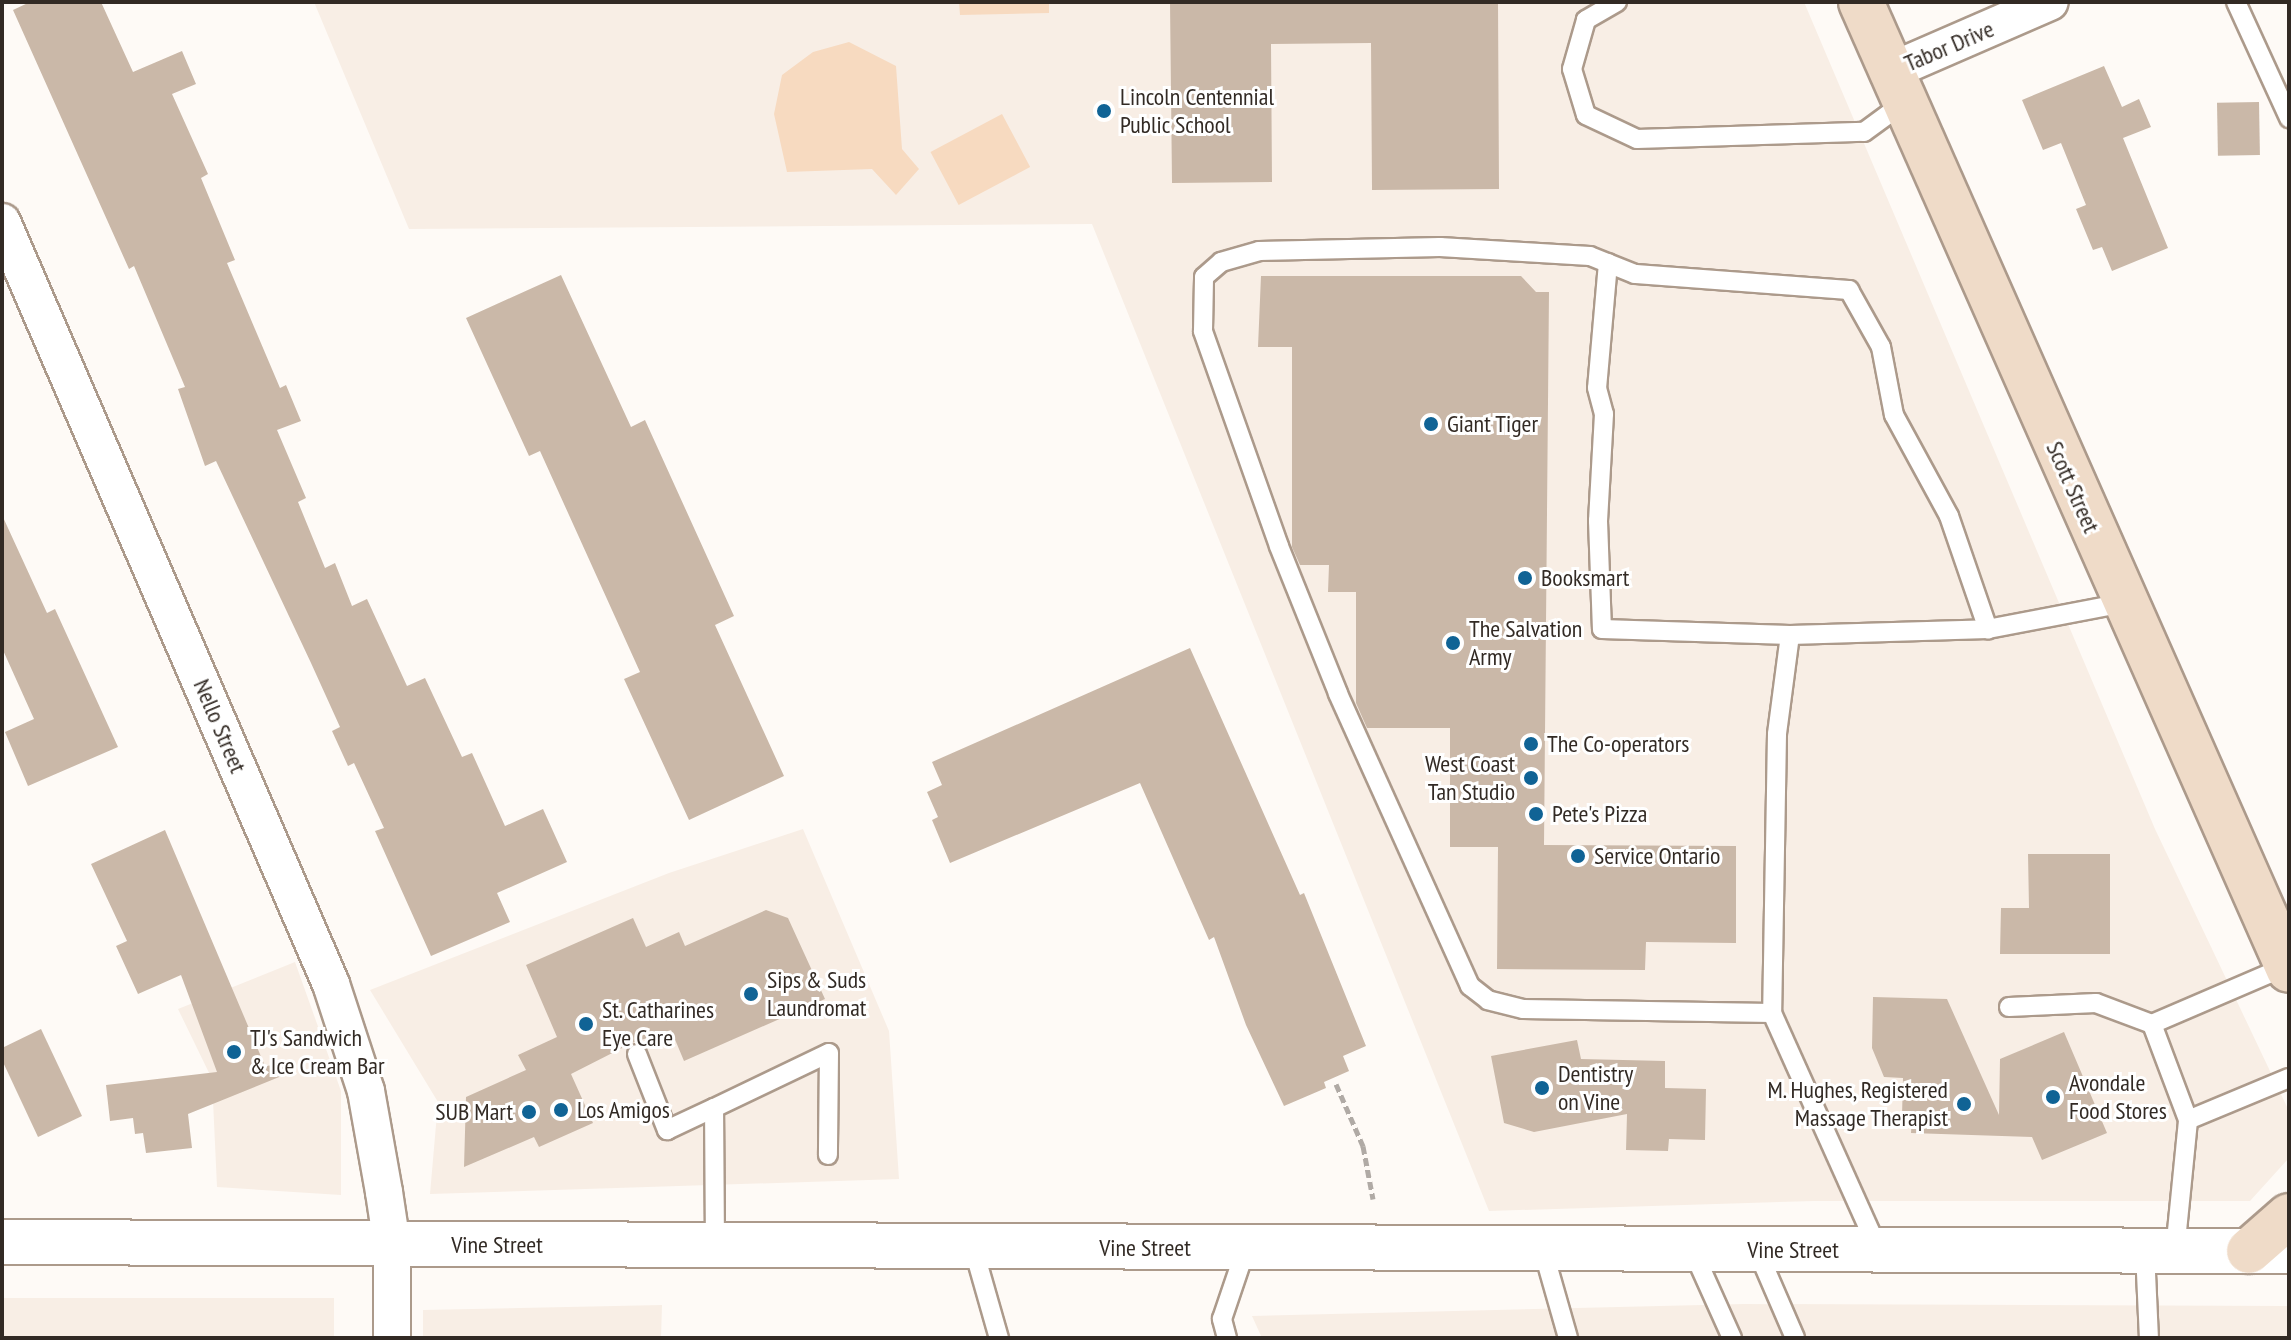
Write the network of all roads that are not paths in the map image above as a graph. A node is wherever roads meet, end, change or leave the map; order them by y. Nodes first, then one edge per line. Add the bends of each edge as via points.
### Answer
1 (1617, 2) edge
2 (1861, 2) edge
3 (2050, 2) edge
4 (2236, 2) edge
5 (1586, 11) edge
6 (1898, 87) junction
7 (2289, 118) edge
8 (2, 222) edge
9 (1608, 263) junction
10 (2124, 603) junction
11 (1988, 629) junction
12 (1790, 635) junction
13 (2288, 968) edge
14 (2009, 1007) dead end
15 (1772, 1013) junction
16 (2152, 1024) junction
17 (637, 1054) dead end
18 (2289, 1078) edge
19 (714, 1108) junction
20 (2188, 1120) junction
21 (828, 1155) dead end
22 (2289, 1216) edge
23 (2, 1242) edge
24 (392, 1245) junction
25 (715, 1246) junction
26 (973, 1247) junction
27 (1246, 1248) junction
28 (1692, 1249) junction
29 (1543, 1250) junction
30 (1757, 1250) junction
31 (1878, 1250) junction
32 (2160, 1251) junction
33 (2269, 1251) edge
34 (1727, 1336) edge
35 (392, 1338) edge
36 (999, 1338) edge
37 (1227, 1338) edge
38 (1568, 1338) edge
39 (1795, 1338) edge
40 (2149, 1338) edge

1 - 5 lane
2 - 6 main road, Scott Street
3 - 6 street, Tabor Drive
4 - 7 lane
5 - 6 lane via 1572,69 1586,115 1637,139 1864,132
6 - 10 main road, Scott Street
8 - 24 street, Nello Street via 331,984 366,1091
9 - 11 lane via 1635,274 1849,290 1881,347 1894,415 1949,516
9 - 12 lane via 1597,388 1604,414 1598,521 1602,629
9 - 15 lane via 1590,256 1440,247 1259,251 1221,262 1204,277 1203,331 1338,693 1470,986 1488,1000 1523,1009
10 - 11 lane
10 - 13 main road, Scott Street
11 - 12 lane
12 - 15 lane via 1777,734
13 - 16 lane
14 - 16 lane via 2096,1003
15 - 31 lane
16 - 20 lane
17 - 19 lane via 667,1130
18 - 20 lane
19 - 21 lane via 829,1053
19 - 25 lane
20 - 32 lane
22 - 33 main road
23 - 24 street, Vine Street
24 - 25 street, Vine Street
24 - 35 street, Nello Street
25 - 26 street, Vine Street
26 - 27 street, Vine Street
26 - 36 lane
27 - 29 street, Vine Street
27 - 37 lane via 1222,1319
28 - 29 street, Vine Street
28 - 30 street, Vine Street
28 - 34 lane
29 - 38 lane
30 - 31 street, Vine Street
30 - 39 lane
31 - 32 street, Vine Street
32 - 33 street, Vine Street
32 - 40 lane

